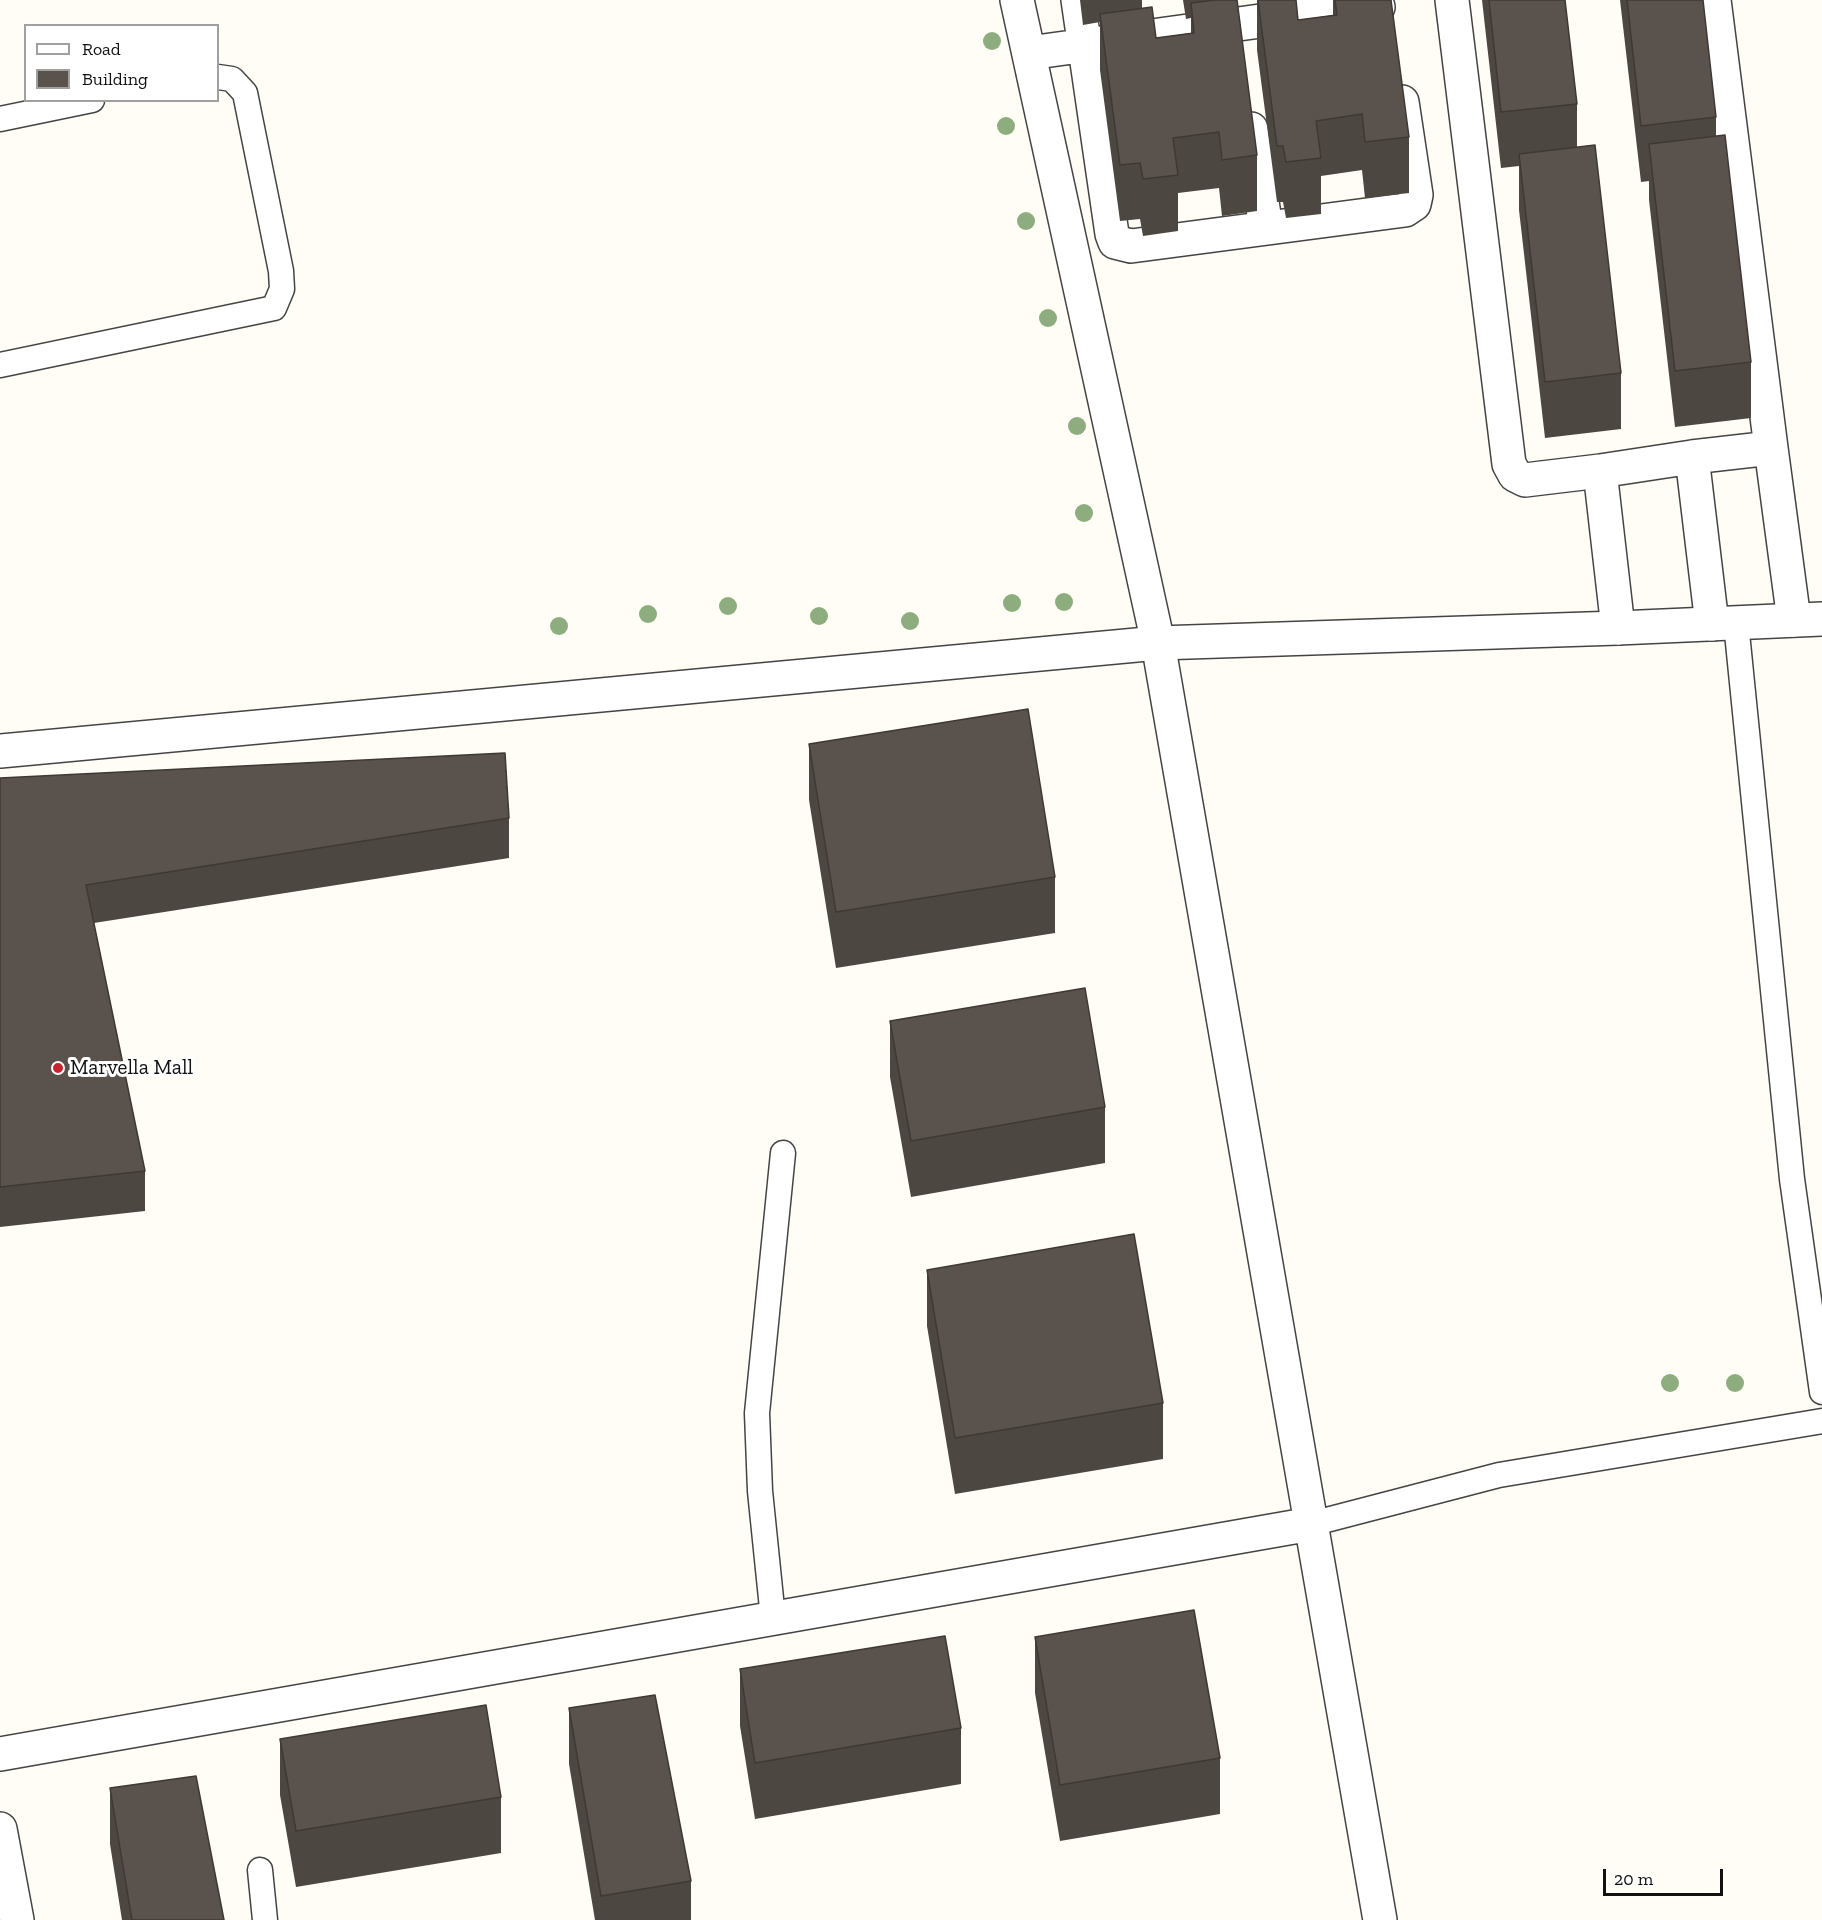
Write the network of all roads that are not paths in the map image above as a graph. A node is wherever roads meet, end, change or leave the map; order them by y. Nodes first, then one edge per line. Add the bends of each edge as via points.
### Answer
1 (1017, 0) edge
2 (1078, 0) edge
3 (1452, 0) edge
4 (1714, 0) edge
5 (1234, 13) edge
6 (1392, 36) edge
7 (1085, 46) junction
8 (1029, 53) junction
9 (1240, 59) edge
10 (1397, 70) edge
11 (219, 77) edge
12 (82, 102) edge
13 (1247, 104) edge
14 (0, 119) edge
15 (1266, 228) junction
16 (0, 365) edge
17 (1771, 448) junction
18 (1692, 457) junction
19 (1600, 471) junction
20 (1808, 620) edge
21 (1724, 624) junction
22 (1618, 628) junction
23 (1158, 643) junction
24 (0, 751) edge
25 (783, 1153) dead end
26 (1822, 1392) edge
27 (1822, 1421) edge
28 (1311, 1524) junction
29 (773, 1618) junction
30 (0, 1755) edge
31 (0, 1829) edge
32 (260, 1870) dead end
33 (17, 1920) edge
34 (265, 1920) edge
35 (1380, 1920) edge

1 - 8 street
2 - 7 street
3 - 19 street via 1509,464 1515,475 1525,480
4 - 17 street
5 - 6 street via 1375,6 1389,14
5 - 7 street
5 - 9 street
7 - 8 street
7 - 15 street via 1115,242 1131,246
8 - 23 street
10 - 15 street via 1416,195 1414,204 1405,210
11 - 16 lane via 232,79 245,93 281,271 282,289 274,308
12 - 14 lane
13 - 15 street
17 - 18 street
17 - 20 street
18 - 19 street
18 - 21 street
19 - 22 street
20 - 21 street
21 - 22 street
21 - 26 lane
22 - 23 street
23 - 24 street
23 - 28 street
25 - 29 lane via 757,1413 760,1491
27 - 28 lane via 1499,1475
28 - 29 street
28 - 35 street
29 - 30 street
31 - 33 street
32 - 34 lane

